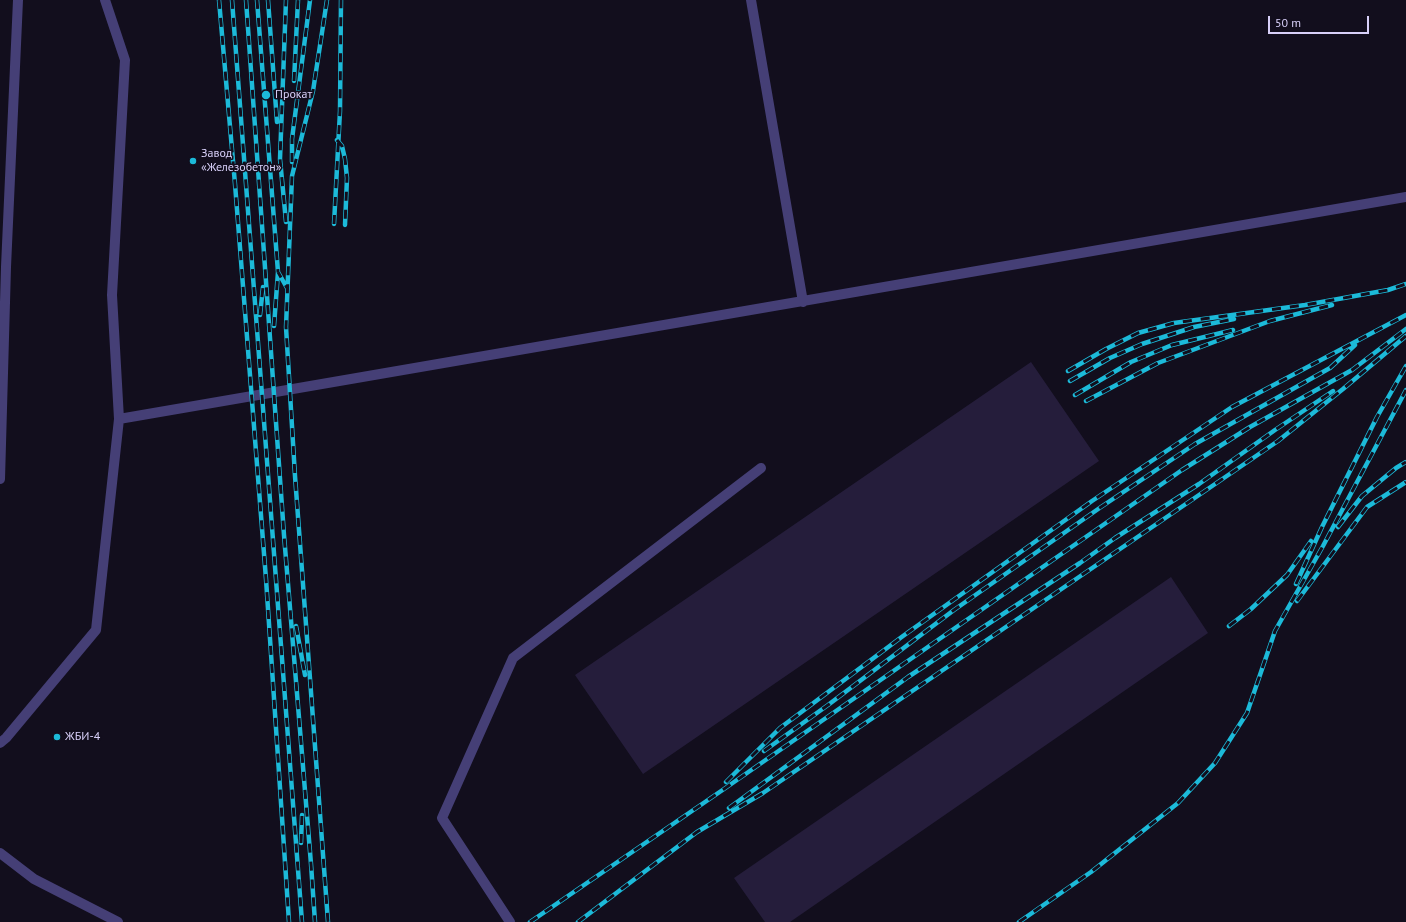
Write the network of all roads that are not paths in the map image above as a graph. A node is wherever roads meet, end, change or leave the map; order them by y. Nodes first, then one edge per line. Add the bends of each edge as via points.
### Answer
1 (18, 0) edge
2 (105, 0) edge
3 (751, 0) edge
4 (1406, 197) edge
5 (3, 266) edge
6 (803, 302) junction
7 (119, 420) junction
8 (761, 468) dead end
9 (0, 479) edge
10 (0, 743) edge
11 (0, 853) edge
12 (118, 922) edge
13 (510, 922) edge

1 - 5 street
2 - 7 street via 125,60 112,295
3 - 6 street
4 - 6 street
5 - 9 street
6 - 7 street
7 - 10 street via 96,630
8 - 13 street via 513,658 442,818
11 - 12 street via 34,879

